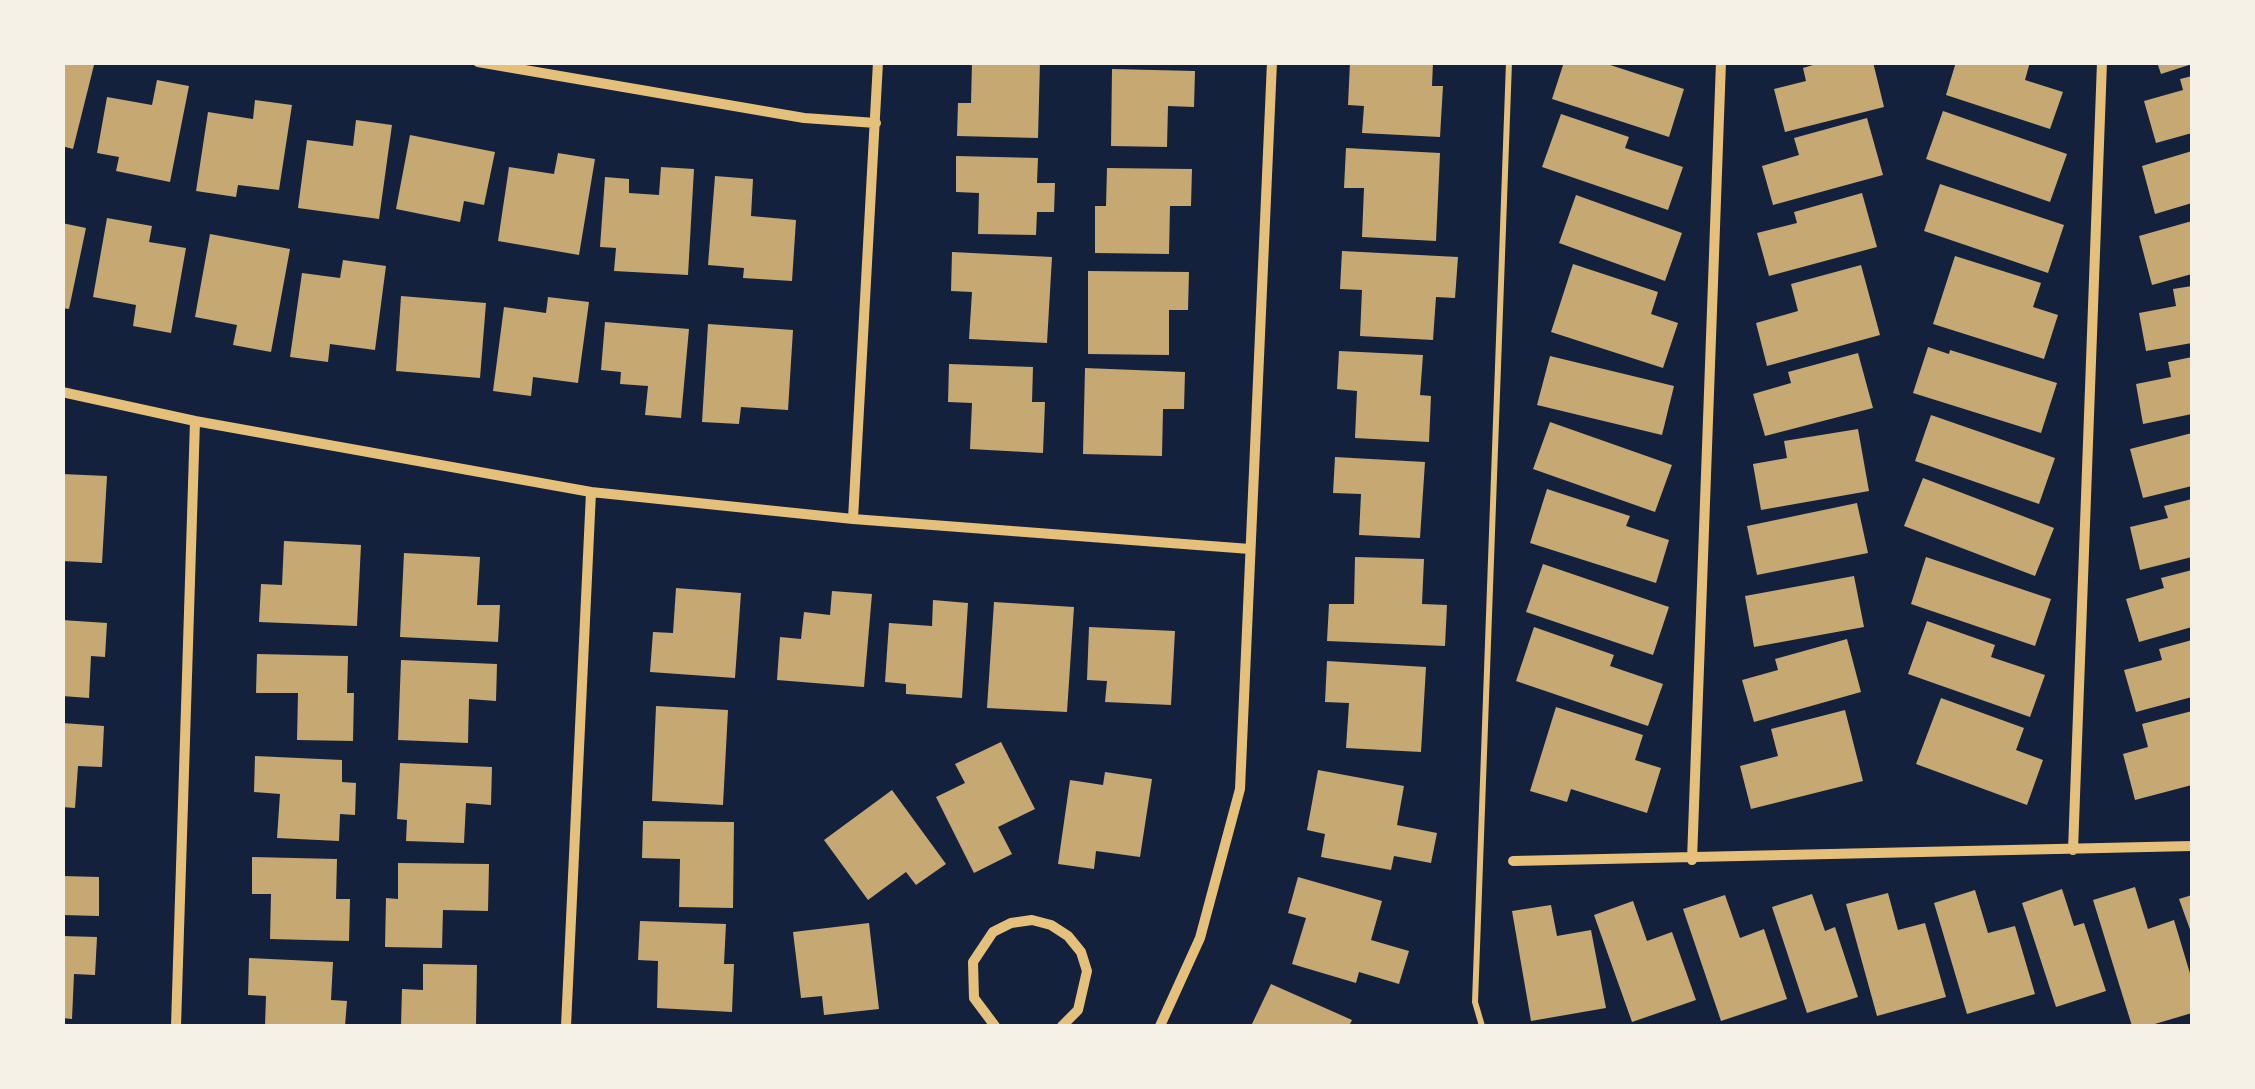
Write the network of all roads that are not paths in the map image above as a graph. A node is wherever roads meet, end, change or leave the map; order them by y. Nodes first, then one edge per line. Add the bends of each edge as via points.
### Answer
1 (478, 62) edge
2 (878, 62) edge
3 (1272, 62) edge
4 (1721, 62) edge
5 (2102, 62) edge
6 (876, 123) junction
7 (62, 392) edge
8 (195, 421) junction
9 (591, 492) junction
10 (853, 519) junction
11 (1250, 549) junction
12 (2192, 846) edge
13 (2073, 850) junction
14 (1692, 860) junction
15 (1512, 862) dead end
16 (176, 1026) edge
17 (566, 1026) edge
18 (995, 1026) edge
19 (1064, 1026) edge
20 (1160, 1026) edge

1 - 6 street via 804,118
2 - 6 street
3 - 11 street
4 - 14 street
5 - 13 street
6 - 10 street
7 - 8 street
8 - 9 street
8 - 16 street
9 - 10 street
9 - 17 street
10 - 11 street
11 - 20 street via 1240,789 1200,938
12 - 13 street
13 - 14 street
14 - 15 street
18 - 19 street via 974,998 973,962 993,932 1032,920 1068,936 1087,971 1078,1010

